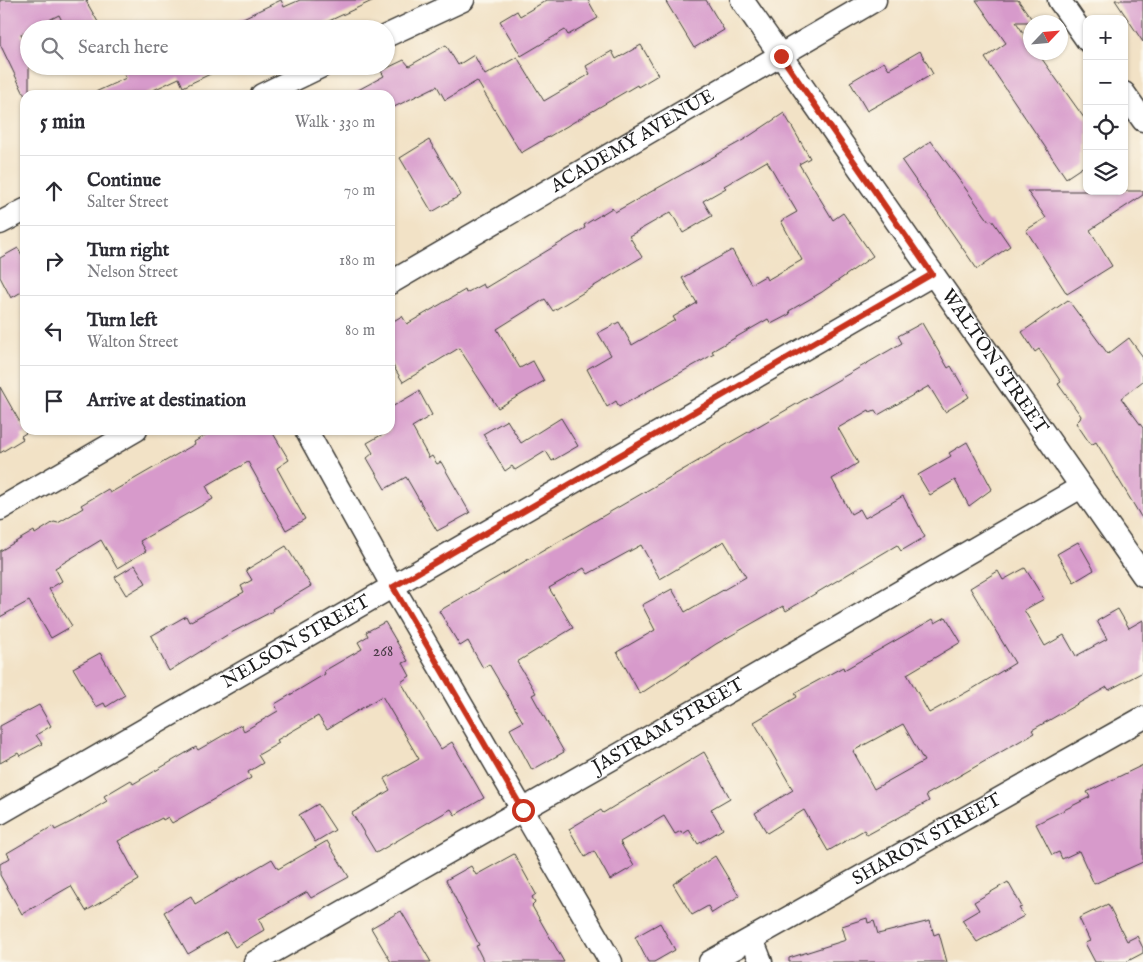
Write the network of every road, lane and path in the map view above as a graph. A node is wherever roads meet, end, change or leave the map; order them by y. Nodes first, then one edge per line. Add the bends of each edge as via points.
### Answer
1 (463, 0) edge
2 (742, 0) edge
3 (875, 0) edge
4 (1059, 0) edge
5 (395, 32) edge
6 (1083, 34) edge
7 (781, 56) junction
8 (303, 75) edge
9 (272, 90) edge
10 (1128, 99) edge
11 (1143, 120) edge
12 (20, 213) edge
13 (0, 223) edge
14 (932, 274) junction
15 (395, 280) edge
16 (127, 435) edge
17 (309, 435) edge
18 (1081, 487) junction
19 (0, 509) edge
20 (1143, 575) edge
21 (393, 587) junction
22 (1143, 718) edge
23 (523, 810) junction
24 (0, 813) edge
25 (752, 939) junction
26 (255, 962) edge
27 (610, 962) edge
28 (710, 962) edge
29 (761, 962) edge

1 - 5 street
2 - 7 street, WALTON STREET
3 - 7 street, ACADEMY AVENUE
4 - 6 street
7 - 14 street, WALTON STREET
7 - 15 street, ACADEMY AVENUE
8 - 9 street
10 - 11 street
12 - 13 street
14 - 18 street, WALTON STREET
14 - 21 street, NELSON STREET
16 - 19 street
17 - 21 street
18 - 20 street, WALTON STREET
18 - 23 street, JASTRAM STREET
21 - 23 street
21 - 24 street, NELSON STREET
22 - 25 street, SHARON STREET
23 - 26 street, JASTRAM STREET
23 - 27 street
25 - 28 street, SHARON STREET
25 - 29 street

